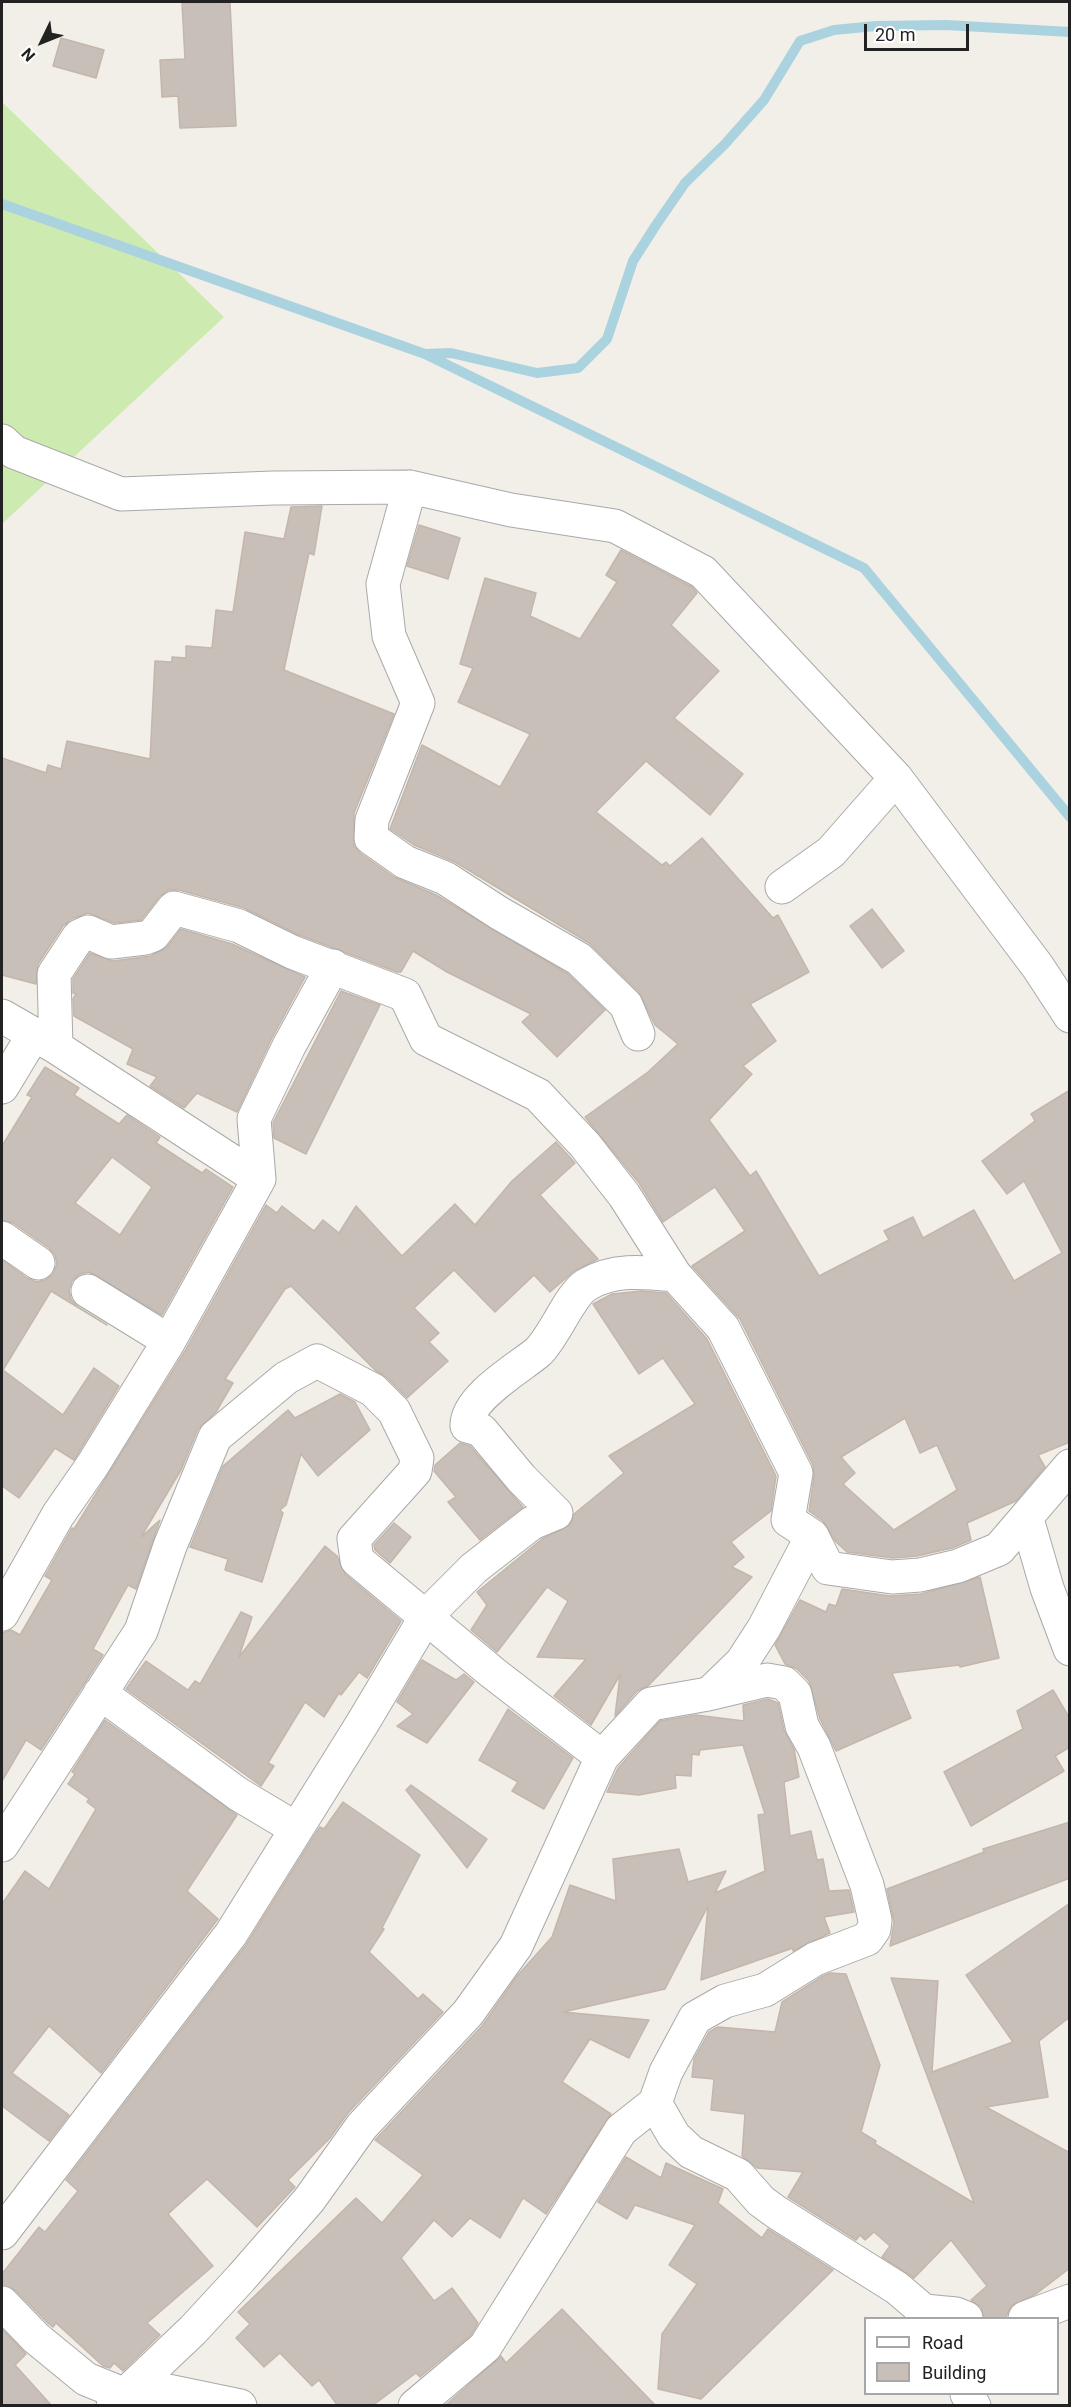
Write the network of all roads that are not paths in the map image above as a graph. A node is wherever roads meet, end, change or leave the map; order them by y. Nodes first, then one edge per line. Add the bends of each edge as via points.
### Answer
1 (2, 441) edge
2 (410, 487) junction
3 (896, 778) junction
4 (782, 887) dead end
5 (333, 966) junction
6 (2, 1016) edge
7 (1070, 1016) edge
8 (638, 1034) dead end
9 (45, 1041) junction
10 (2, 1087) edge
11 (259, 1179) junction
12 (2, 1238) edge
13 (38, 1263) dead end
14 (675, 1275) junction
15 (88, 1291) dead end
16 (169, 1341) junction
17 (1070, 1466) edge
18 (1027, 1518) junction
19 (812, 1536) junction
20 (2, 1614) edge
21 (427, 1615) junction
22 (1070, 1649) edge
23 (100, 1692) junction
24 (708, 1694) junction
25 (602, 1757) junction
26 (295, 1828) junction
27 (2, 1845) edge
28 (655, 2103) junction
29 (2, 2233) edge
30 (1070, 2301) edge
31 (2, 2303) edge
32 (962, 2317) edge
33 (1030, 2317) edge
34 (118, 2400) edge
35 (240, 2406) edge
36 (415, 2406) edge

1 - 2 street via 14,452 121,494
2 - 3 street via 510,510 615,526 703,572
2 - 8 street via 383,584 389,636 418,703 372,820 371,838 405,862 445,878 579,959 626,1005
3 - 4 street via 831,852
3 - 7 street via 1038,967
5 - 9 street via 292,952 239,926 174,908 153,935 145,938 111,942 88,932 79,936 54,974
5 - 11 street via 254,1119
5 - 14 street via 405,995 426,1039 538,1095 585,1145 624,1195
6 - 9 street
9 - 10 street
9 - 11 street
11 - 16 street
12 - 13 street
14 - 19 street via 723,1328 796,1473 788,1520
14 - 21 street via 629,1270 585,1286 538,1351 514,1367 470,1413 467,1426 481,1430 556,1513 532,1523 474,1568
15 - 16 street
16 - 20 street via 58,1515
17 - 18 street
18 - 19 street via 999,1549 958,1566 920,1575 892,1577 828,1568
18 - 22 street
19 - 24 street via 748,1654
21 - 23 street via 357,1560 354,1550 354,1539 415,1471 417,1458 394,1411 373,1390 317,1361 286,1378 214,1437 141,1631
21 - 25 street via 493,1673
21 - 26 street
23 - 26 street via 238,1794
23 - 27 street
24 - 25 street via 651,1704
24 - 28 street via 767,1680 784,1683 795,1695 802,1726 814,1747 867,1885 874,1929 867,1939 815,1959 765,1990 725,2001 694,2018
25 - 34 street via 516,1946 468,2013 362,2126 309,2200 225,2295
26 - 29 street via 231,1934
28 - 32 street via 674,2136 691,2152 738,2175 776,2212 897,2289 924,2311
28 - 36 street via 621,2130 485,2347
30 - 33 street
31 - 34 street via 36,2338
34 - 35 street via 153,2388

